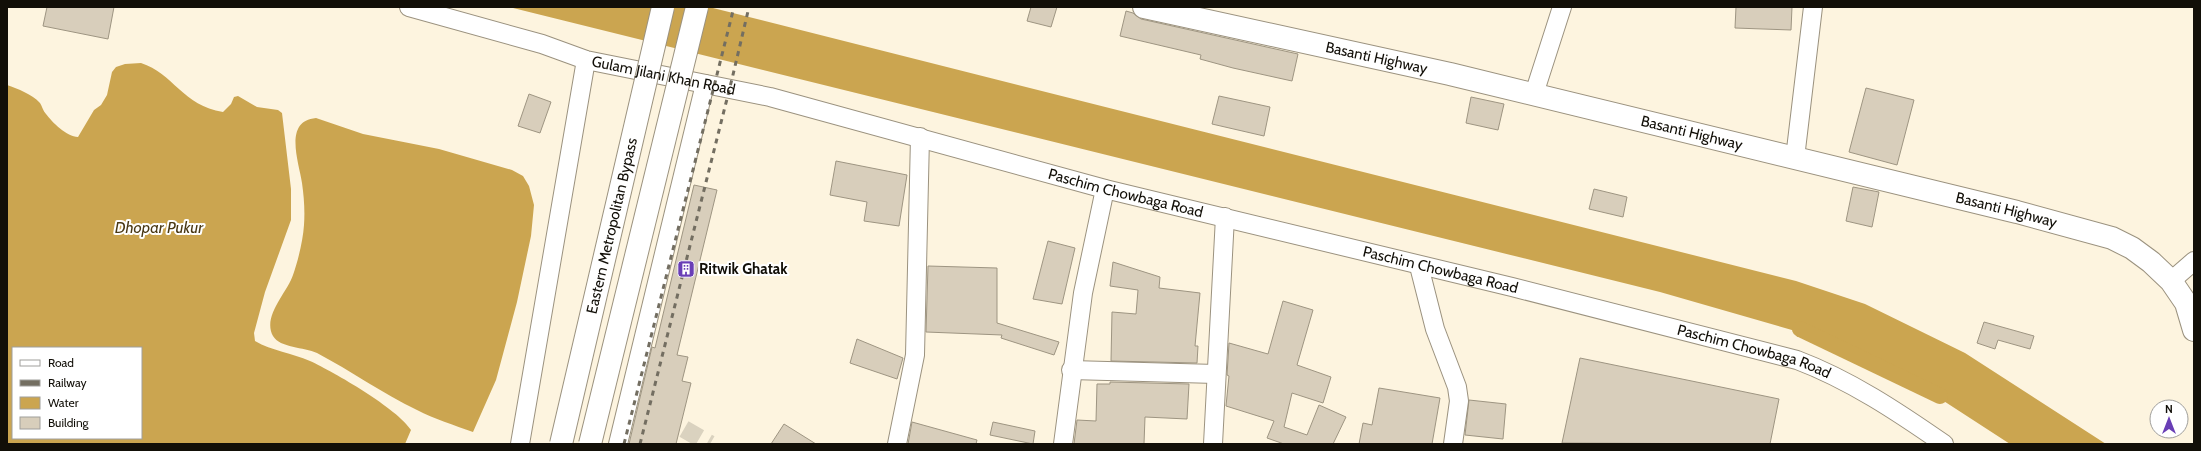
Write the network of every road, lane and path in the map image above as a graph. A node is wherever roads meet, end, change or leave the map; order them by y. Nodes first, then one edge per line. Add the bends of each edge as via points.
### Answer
1 (409, 7) edge
2 (663, 7) edge
3 (696, 7) edge
4 (1144, 7) edge
5 (1562, 7) edge
6 (1813, 7) edge
7 (586, 60) junction
8 (705, 84) junction
9 (1534, 94) junction
10 (920, 137) junction
11 (1795, 158) junction
12 (1105, 189) junction
13 (1225, 217) junction
14 (2194, 261) edge
15 (1419, 266) junction
16 (2171, 281) junction
17 (2194, 330) edge
18 (1072, 370) junction
19 (1216, 374) junction
20 (520, 444) edge
21 (561, 444) edge
22 (590, 444) edge
23 (618, 444) edge
24 (897, 444) edge
25 (1062, 444) edge
26 (1213, 444) edge
27 (1453, 444) edge
28 (1944, 444) edge

1 - 7 street, Gulam Jilani Khan Road via 542,44
2 - 21 main road, Eastern Metropolitan Bypass, bridge
3 - 22 main road, bridge
4 - 9 main road, Basanti Highway
5 - 9 street
6 - 11 street
7 - 8 street, Gulam Jilani Khan Road
7 - 20 street
8 - 10 street, Gulam Jilani Khan Road via 770,97
8 - 23 street
9 - 11 main road, Basanti Highway
10 - 12 street, Paschim Chowbaga Road
10 - 24 street via 915,355
11 - 16 main road, Basanti Highway via 2055,221 2112,238 2142,255
12 - 13 street, Paschim Chowbaga Road
12 - 18 street via 1083,293
13 - 15 street, Paschim Chowbaga Road
13 - 19 street
14 - 16 street
15 - 27 street via 1435,329 1457,387 1459,401
15 - 28 street, Paschim Chowbaga Road via 1512,287 1797,360 1824,370 1862,391
16 - 17 main road, Basanti Highway via 2186,304
18 - 19 street
18 - 25 street
19 - 26 street

